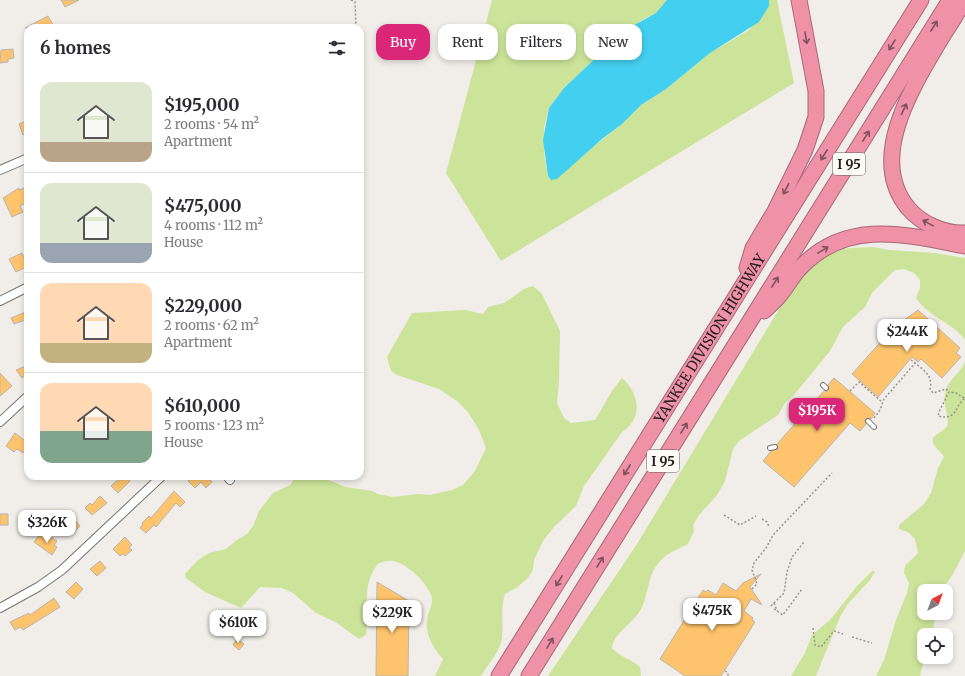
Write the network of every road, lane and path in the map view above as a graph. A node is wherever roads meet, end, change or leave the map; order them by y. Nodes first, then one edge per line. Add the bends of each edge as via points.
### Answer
1 (351, 0) edge
2 (799, 0) edge
3 (920, 0) edge
4 (950, 0) edge
5 (963, 0) edge
6 (356, 24) edge
7 (24, 160) edge
8 (0, 170) edge
9 (965, 233) edge
10 (965, 246) edge
11 (742, 287) junction
12 (24, 289) edge
13 (0, 301) edge
14 (747, 327) junction
15 (911, 360) dead end
16 (916, 362) junction
17 (850, 391) dead end
18 (949, 392) junction
19 (964, 398) edge
20 (24, 400) edge
21 (882, 402) junction
22 (0, 422) edge
23 (869, 422) joint
24 (874, 426) dead end
25 (775, 447) dead end
26 (770, 448) dead end
27 (832, 472) dead end
28 (158, 480) edge
29 (724, 515) dead end
30 (756, 516) dead end
31 (762, 519) dead end
32 (769, 527) dead end
33 (804, 542) dead end
34 (752, 589) dead end
35 (802, 589) dead end
36 (774, 602) junction
37 (771, 606) dead end
38 (0, 608) edge
39 (774, 610) dead end
40 (778, 612) junction
41 (813, 628) dead end
42 (843, 634) dead end
43 (852, 637) dead end
44 (872, 643) dead end
45 (725, 672) dead end
46 (499, 676) edge
47 (529, 676) edge
48 (728, 676) edge

1 - 6 path via 355,2
2 -> 11 highway via 816,90 816,117 805,150 775,211 753,248
3 -> 11 highway, YANKEE DIVISION HIGHWAY / I 95
14 -> 4 highway, YANKEE DIVISION HIGHWAY / I 95
9 -> 5 highway via 935,228 912,212 897,190 892,158 894,135 904,109
7 - 8 street
14 -> 10 highway via 780,296 801,267 818,253 840,241 860,235 887,233
11 -> 46 highway, YANKEE DIVISION HIGHWAY / I 95
12 - 13 street
47 -> 14 highway, YANKEE DIVISION HIGHWAY / I 95
15 - 16 path
16 - 18 path via 930,377 930,389 933,393 946,389
16 - 21 path
17 - 21 path via 859,382
18 - 19 path
18 - 19 path via 938,416 951,416
20 - 22 street
21 - 23 path via 880,410
23 - 24 lane
25 - 26 lane
27 - 34 path via 773,535 754,563 752,570 757,584
28 - 38 street via 62,570
29 - 30 path via 740,525
31 - 32 path
33 - 36 path via 792,558 784,593
35 - 40 path via 782,615
36 - 37 path
36 - 40 path
39 - 40 path
41 - 42 path via 815,645 821,647 834,631
43 - 44 path
45 - 48 path

